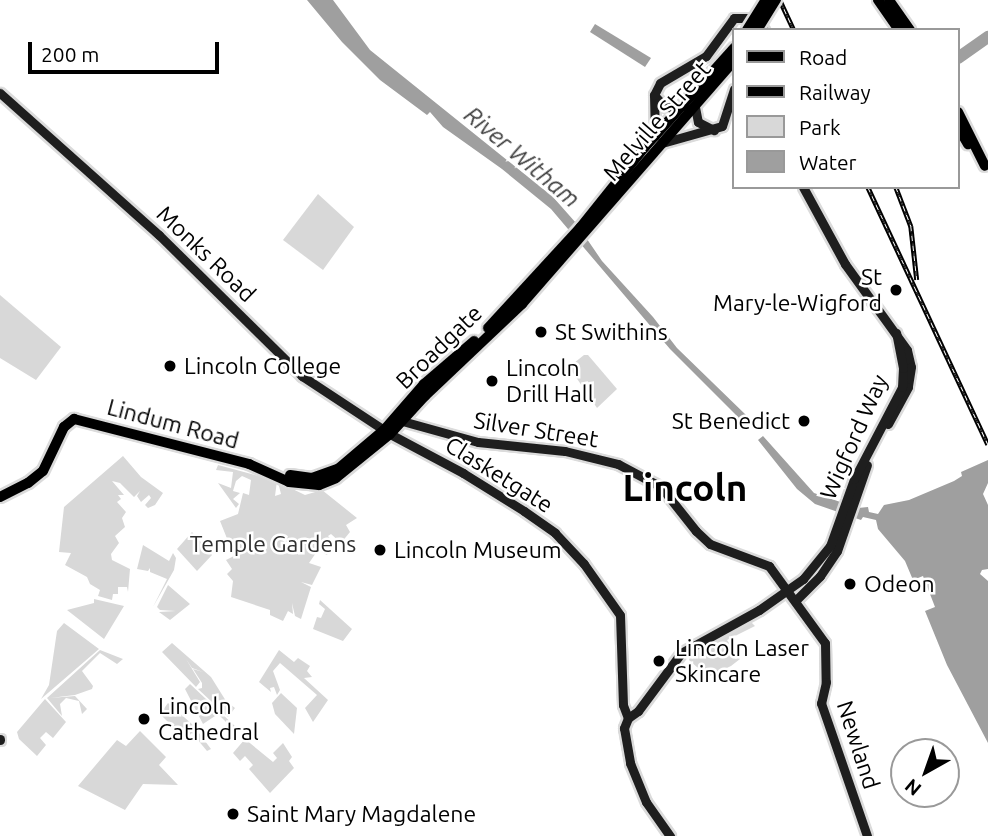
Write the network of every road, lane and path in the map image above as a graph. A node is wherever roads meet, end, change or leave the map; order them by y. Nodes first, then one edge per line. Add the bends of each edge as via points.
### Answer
1 (766, 0) edge
2 (776, 0) edge
3 (878, 0) edge
4 (889, 0) edge
5 (748, 28) edge
6 (758, 28) edge
7 (761, 28) edge
8 (898, 28) edge
9 (909, 28) edge
10 (729, 63) edge
11 (0, 93) edge
12 (732, 93) edge
13 (653, 95) junction
14 (690, 107) junction
15 (960, 116) edge
16 (716, 130) junction
17 (960, 130) edge
18 (659, 139) junction
19 (986, 168) edge
20 (804, 189) edge
21 (524, 295) joint
22 (398, 420) junction
23 (387, 432) junction
24 (0, 497) edge
25 (844, 518) junction
26 (761, 561) joint
27 (787, 587) junction
28 (796, 600) junction
29 (628, 718) junction
30 (670, 836) edge
31 (867, 836) edge

1 - 5 main road, bridge
2 - 6 main road, bridge
3 - 8 main road
4 - 9 main road
7 - 13 main road via 737,17 710,53 660,83
10 - 14 main road, Melville Street
11 - 23 main road, Monks Road via 159,235 302,376
12 - 16 main road via 725,121
13 - 14 main road via 665,107
13 - 18 main road
14 - 16 main road via 698,122
14 - 18 main road, Melville Street
15 - 19 main road
16 - 18 main road
17 - 19 main road
18 - 21 main road, Melville Street
20 - 25 main road, Wigford Way via 845,264 896,333 903,361 902,387 867,452
21 - 22 main road, Broadgate
22 - 23 main road, Broadgate
22 - 26 main road, Silver Street via 478,442 588,455 618,464 667,492 710,544
23 - 24 main road, Lindum Road via 330,473 312,478 278,475 84,419 70,421 43,471 29,484
23 - 29 main road, Clasketgate via 519,508 555,533 580,559 620,618 623,705
25 - 27 main road, Wigford Way via 821,559 803,579
25 - 28 main road, Wigford Way via 832,560
26 - 27 main road, Newland
27 - 28 main road, Newland
27 - 29 main road, Wigford Way via 760,610 681,653
28 - 31 main road, Newland via 825,643 826,682 821,704
29 - 30 main road via 624,728 635,776 646,802

